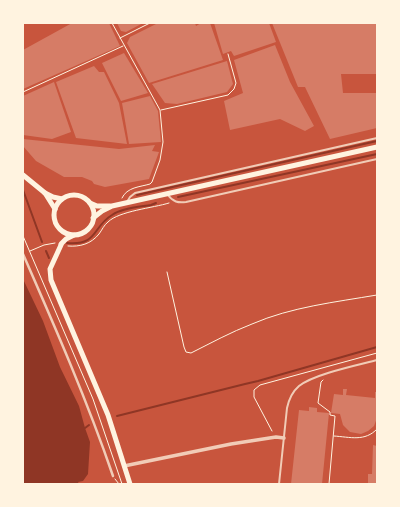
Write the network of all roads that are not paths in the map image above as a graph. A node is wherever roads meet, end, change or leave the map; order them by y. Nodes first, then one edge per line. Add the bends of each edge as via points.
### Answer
1 (377, 138) edge
2 (377, 147) edge
3 (377, 159) edge
4 (23, 175) edge
5 (44, 193) junction
6 (168, 194) junction
7 (62, 198) junction
8 (90, 203) junction
9 (124, 204) junction
10 (112, 206) junction
11 (55, 209) junction
12 (93, 218) junction
13 (60, 230) junction
14 (75, 235) junction
15 (61, 244) junction
16 (23, 254) edge
17 (377, 360) edge
18 (284, 438) junction
19 (124, 466) junction
20 (113, 476) dead end
21 (130, 484) edge
22 (279, 484) edge

1 - 9 lane via 135,193
2 - 6 main road
3 - 6 lane via 186,202 172,201
4 - 5 main road
5 - 7 main road
5 - 11 main road
6 - 9 main road
7 - 8 main road via 71,195 82,196
7 - 11 main road
8 - 10 main road via 97,206
8 - 12 main road
9 - 10 main road
10 - 12 main road
11 - 13 main road via 54,220
12 - 14 main road via 89,228
13 - 14 main road
13 - 15 main road
14 - 15 main road
15 - 19 main road via 50,270 50,280 105,409
16 - 20 street via 79,384
17 - 18 lane via 307,381 295,390 287,408
18 - 19 street via 231,444
18 - 22 lane
19 - 21 main road

